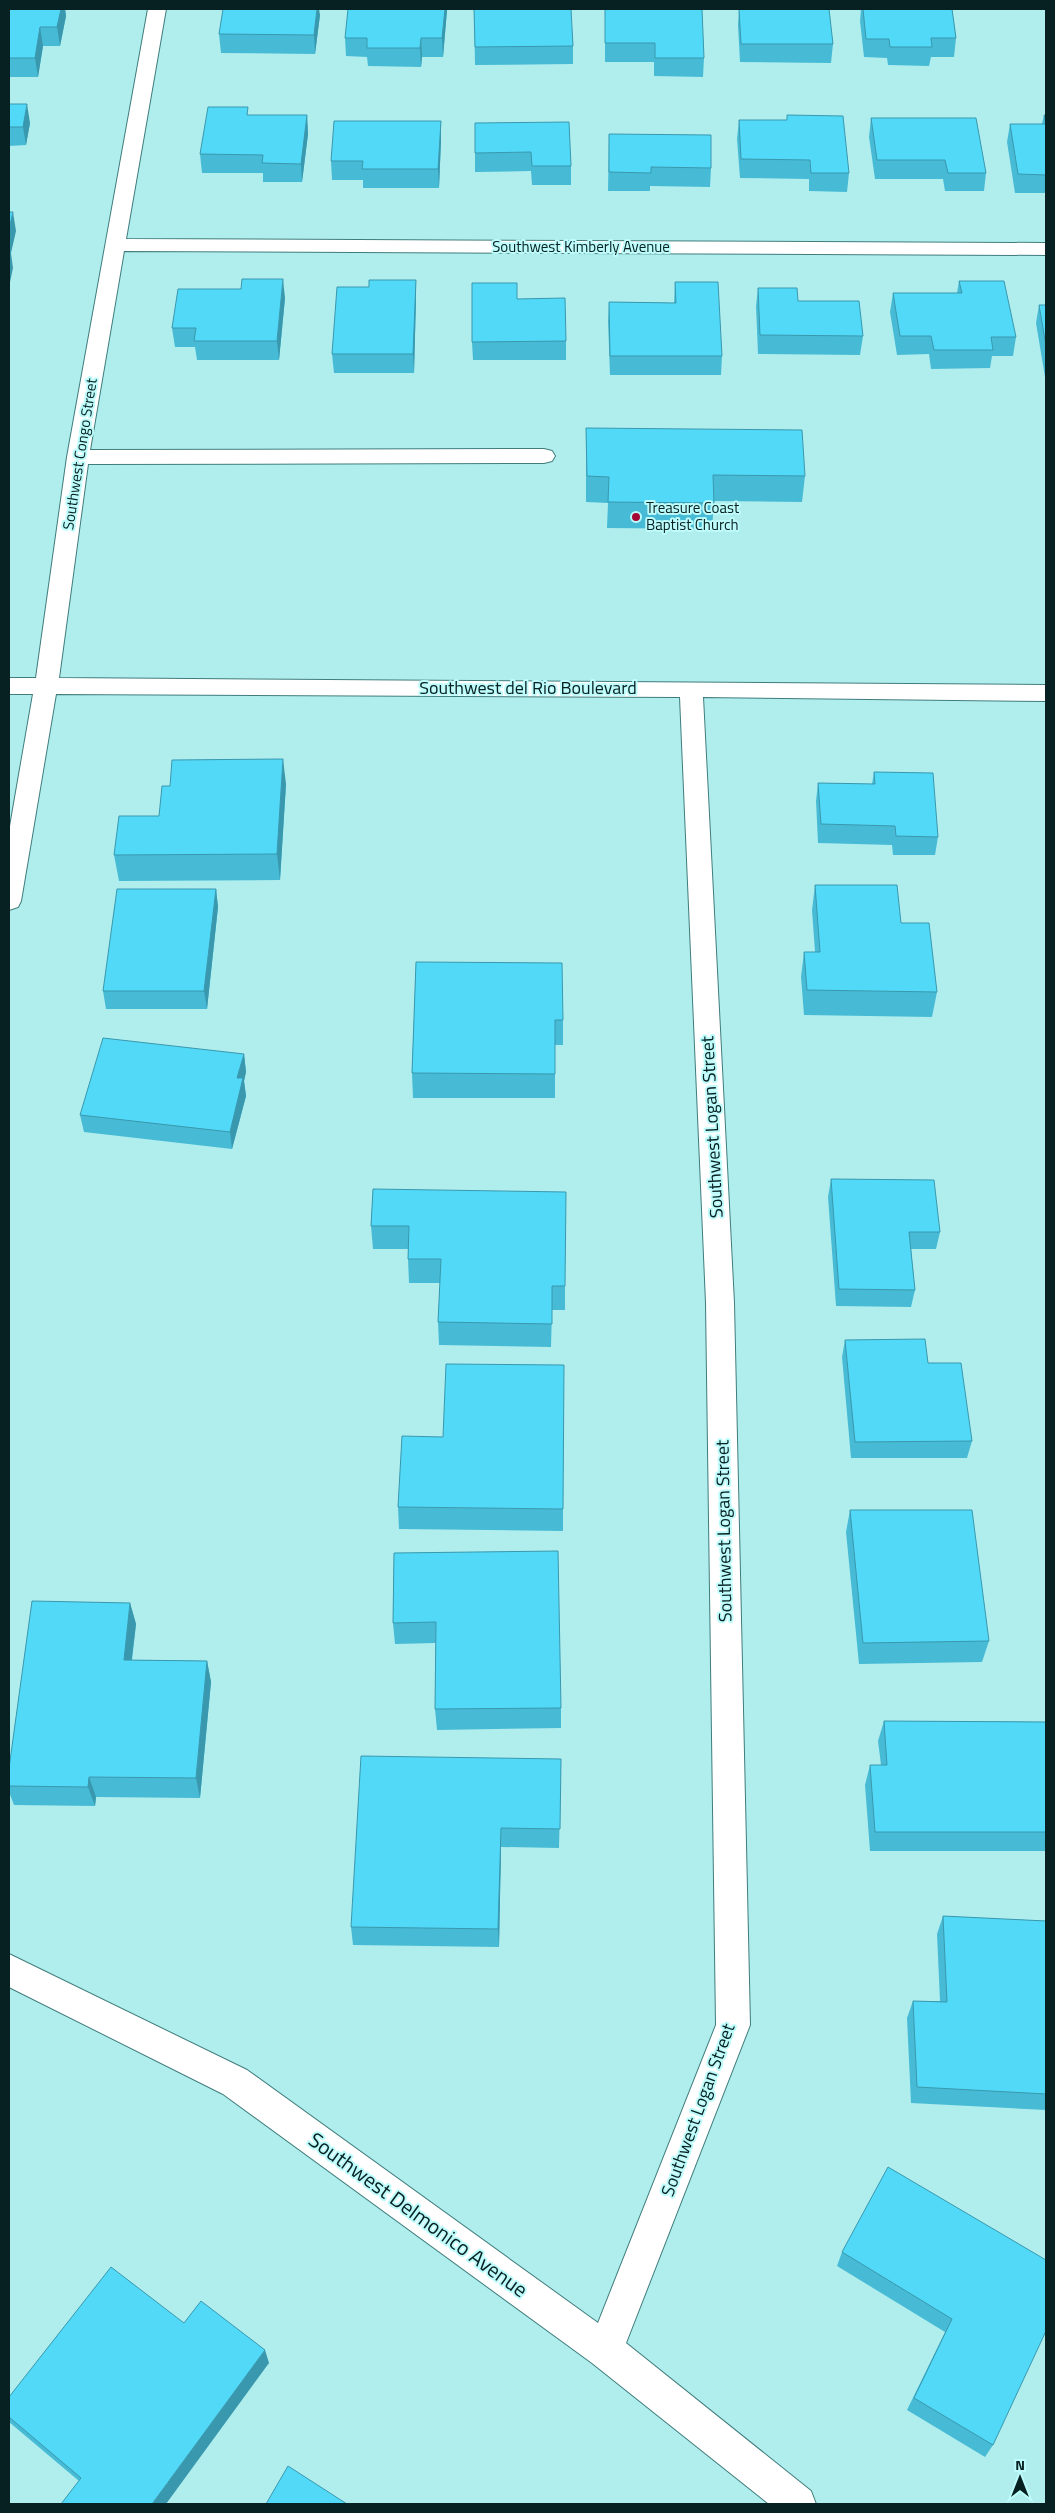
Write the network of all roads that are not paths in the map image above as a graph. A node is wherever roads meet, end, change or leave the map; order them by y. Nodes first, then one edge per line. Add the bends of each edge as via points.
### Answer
1 (157, 9) edge
2 (115, 245) junction
3 (1046, 249) edge
4 (544, 456) dead end
5 (78, 457) junction
6 (9, 686) edge
7 (46, 686) junction
8 (691, 689) junction
9 (1046, 693) edge
10 (9, 901) edge
11 (9, 1970) edge
12 (605, 2350) junction
13 (798, 2504) edge

1 - 2 street, Southwest Congo Street
2 - 3 street, Southwest Kimberly Avenue
2 - 5 street, Southwest Congo Street
4 - 5 street
5 - 7 street, Southwest Congo Street
6 - 7 street, Southwest del Rio Boulevard
7 - 8 street, Southwest del Rio Boulevard
7 - 10 street, Southwest Congo Street
8 - 9 street, Southwest del Rio Boulevard
8 - 12 street, Southwest Logan Street via 720,1303 733,2025
11 - 12 street, Southwest Delmonico Avenue via 235,2082
12 - 13 street, Southwest Delmonico Avenue

